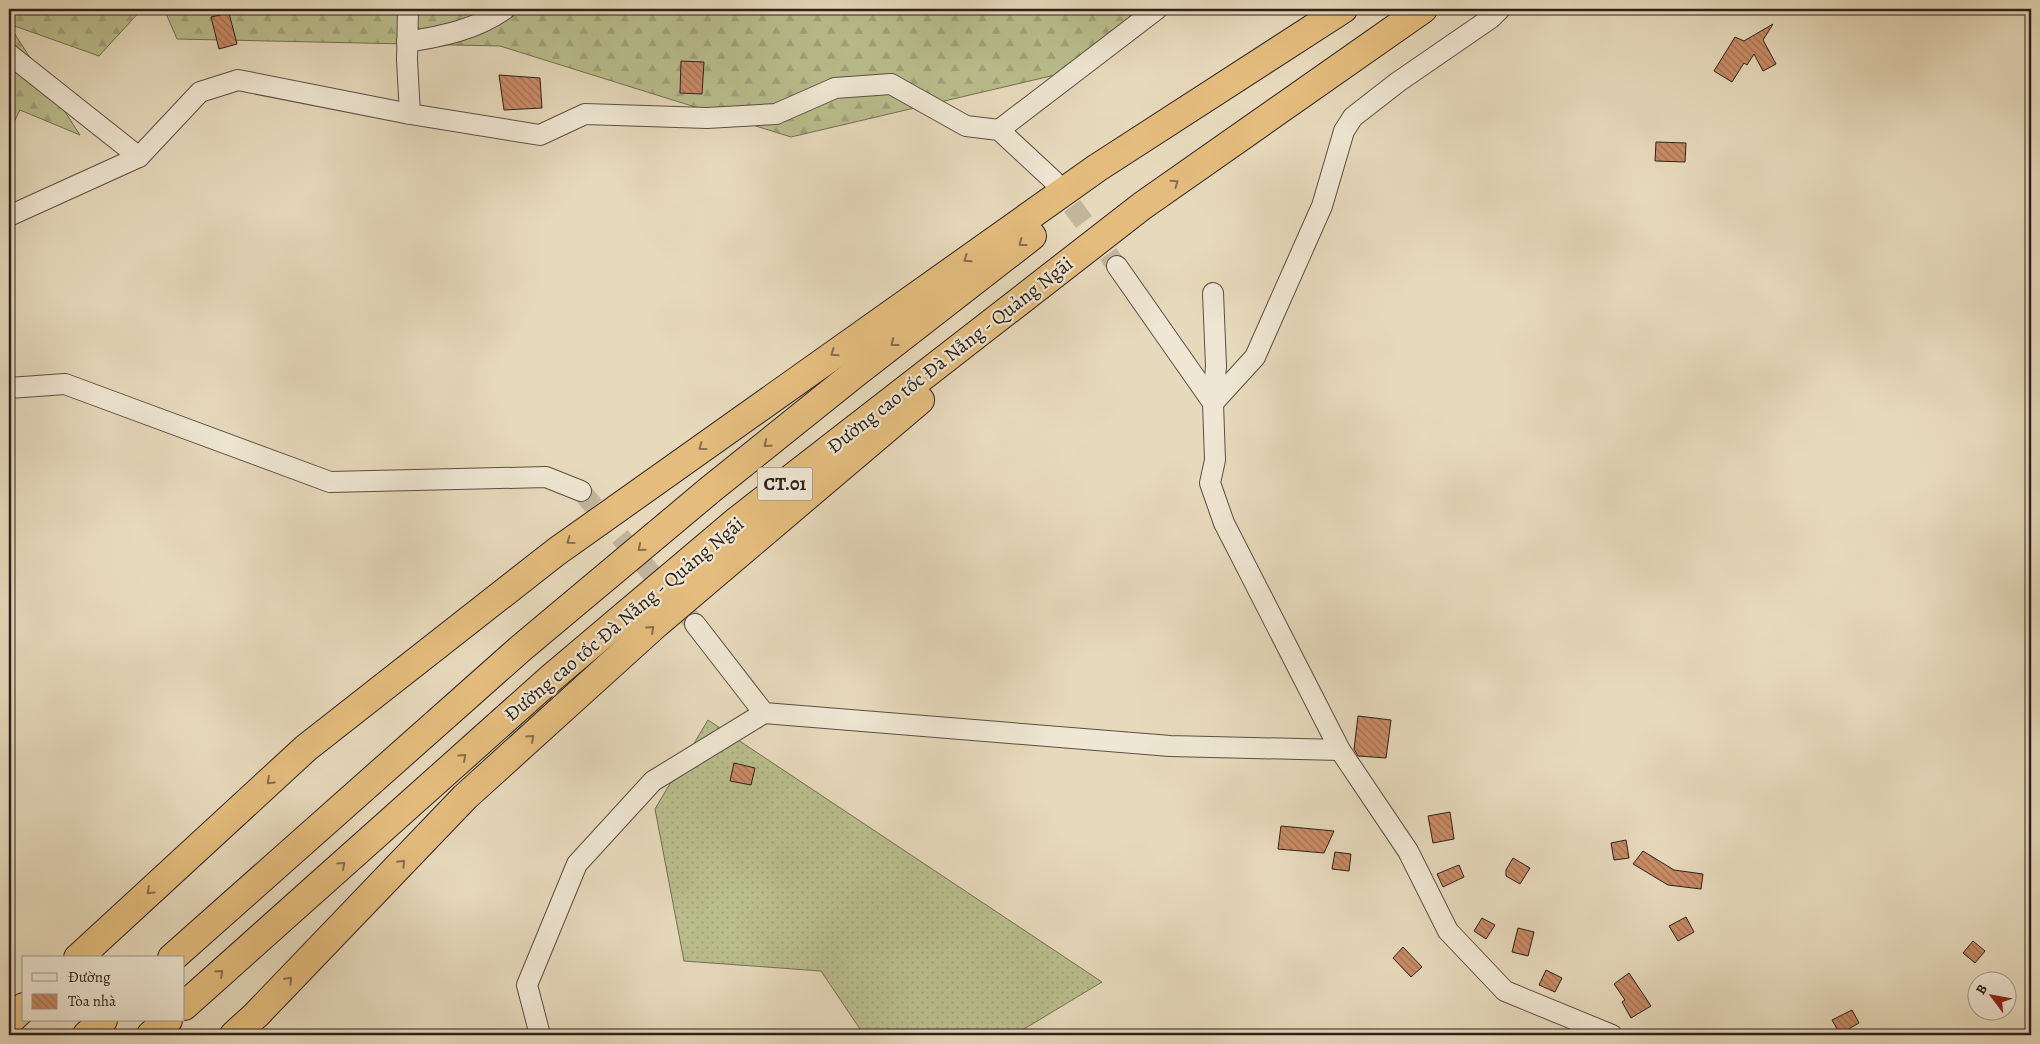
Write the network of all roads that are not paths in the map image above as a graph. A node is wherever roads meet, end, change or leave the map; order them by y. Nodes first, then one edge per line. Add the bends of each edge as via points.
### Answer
1 (408, 9) edge
2 (505, 9) edge
3 (1157, 9) edge
4 (1344, 9) edge
5 (1423, 9) edge
6 (1500, 9) edge
7 (408, 42) junction
8 (9, 54) edge
9 (410, 114) junction
10 (999, 130) junction
11 (139, 157) junction
12 (1054, 181) tunnel mouth
13 (1142, 206) junction
14 (9, 216) edge
15 (1118, 266) tunnel mouth
16 (1213, 293) dead end
17 (9, 388) edge
18 (1213, 402) junction
19 (581, 491) tunnel mouth
20 (694, 624) tunnel mouth
21 (764, 713) junction
22 (1340, 750) junction
23 (80, 956) edge
24 (174, 956) edge
25 (185, 1005) edge
26 (22, 1009) edge
27 (9, 1021) edge
28 (101, 1022) edge
29 (166, 1022) edge
30 (87, 1035) edge
31 (151, 1035) edge
32 (234, 1035) edge
33 (540, 1035) edge
34 (1612, 1035) edge

1 - 7 street
2 - 7 street via 479,26
3 - 10 street
4 -> 23 highway via 1097,168 556,552 306,748
4 -> 24 highway, CT.01 via 1011,252 733,471 520,649
13 -> 5 highway, Đường cao tốc Đà Nẵng - Quảng Ngãi / CT.01
6 - 18 street via 1353,117 1344,131 1322,206 1255,357
7 - 9 street
8 - 11 street
9 - 10 street via 540,135 585,114 707,118 776,114 835,88 891,84 966,126
9 - 11 street via 238,80 200,92
10 - 12 street
11 - 14 street
25 -> 13 highway, Đường cao tốc Đà Nẵng - Quảng Ngãi / CT.01 via 550,679 738,520
32 -> 13 highway via 256,1016 465,797 656,624
15 - 18 street
16 - 18 street via 1216,366
17 - 19 street via 65,384 330,482 546,478
18 - 22 street via 1215,460 1210,483 1224,523
20 - 21 street
21 - 22 street via 1170,746
21 - 33 street via 653,781 577,864 527,985
22 - 34 street via 1408,851 1448,931 1505,991
26 - 27 highway
28 - 30 highway
29 - 31 highway

